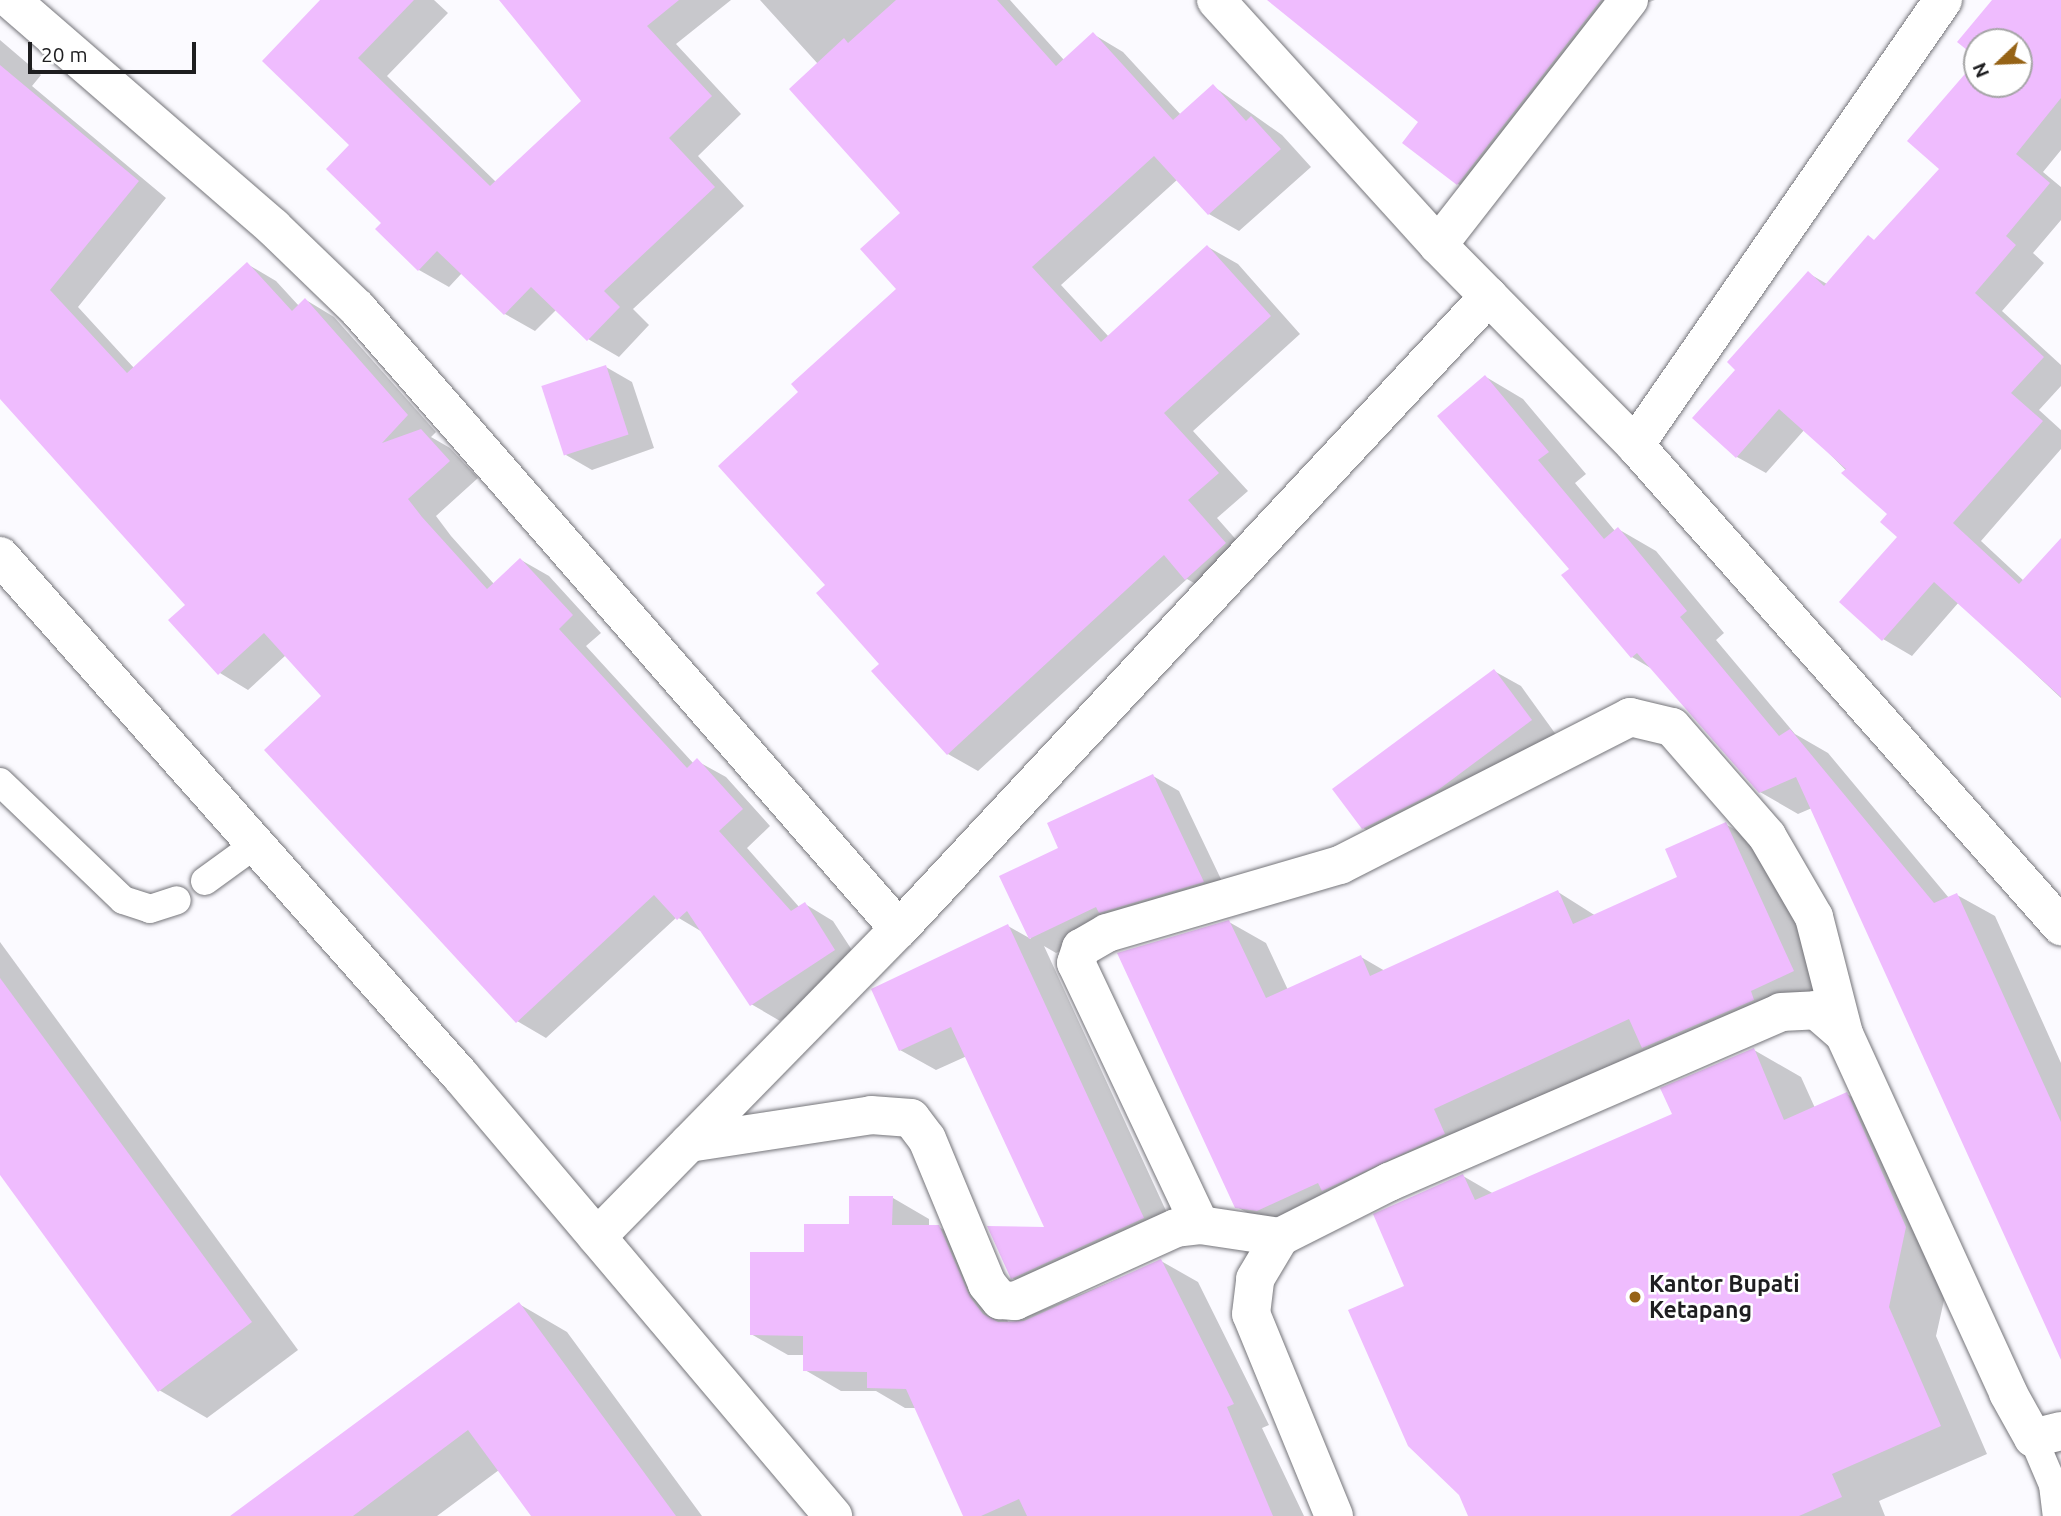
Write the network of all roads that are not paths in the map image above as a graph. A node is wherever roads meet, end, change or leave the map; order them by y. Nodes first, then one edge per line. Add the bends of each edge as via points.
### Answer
1 (11, 0) edge
2 (1629, 0) edge
3 (1943, 0) edge
4 (1224, 3) edge
5 (1438, 245) junction
6 (1489, 296) junction
7 (1635, 445) junction
8 (0, 555) edge
9 (0, 782) edge
10 (256, 844) junction
11 (205, 881) dead end
12 (177, 900) dead end
13 (2061, 926) edge
14 (899, 929) junction
15 (1844, 1034) junction
16 (689, 1143) junction
17 (1200, 1225) junction
18 (597, 1237) junction
19 (1280, 1237) junction
20 (2047, 1435) edge
21 (832, 1516) edge
22 (1334, 1516) edge
23 (2057, 1516) edge

1 - 14 street via 273,227 357,308
2 - 5 street
3 - 7 street
4 - 5 street
5 - 6 street
6 - 7 street
6 - 14 street
7 - 13 street
8 - 10 street
9 - 12 lane via 123,900 150,909
10 - 11 lane
10 - 18 street
14 - 16 street
15 - 17 street via 1814,917 1767,836 1672,727 1630,717 1340,865 1107,933 1081,948 1076,963
15 - 19 street via 1816,1010 1781,1012 1389,1182
15 - 20 street via 1932,1233
16 - 17 street via 870,1115 911,1118 927,1139 987,1284 1000,1300 1015,1301 1136,1243
16 - 18 street
17 - 19 street
18 - 21 street
19 - 22 street via 1255,1279 1251,1314
20 - 23 lane

